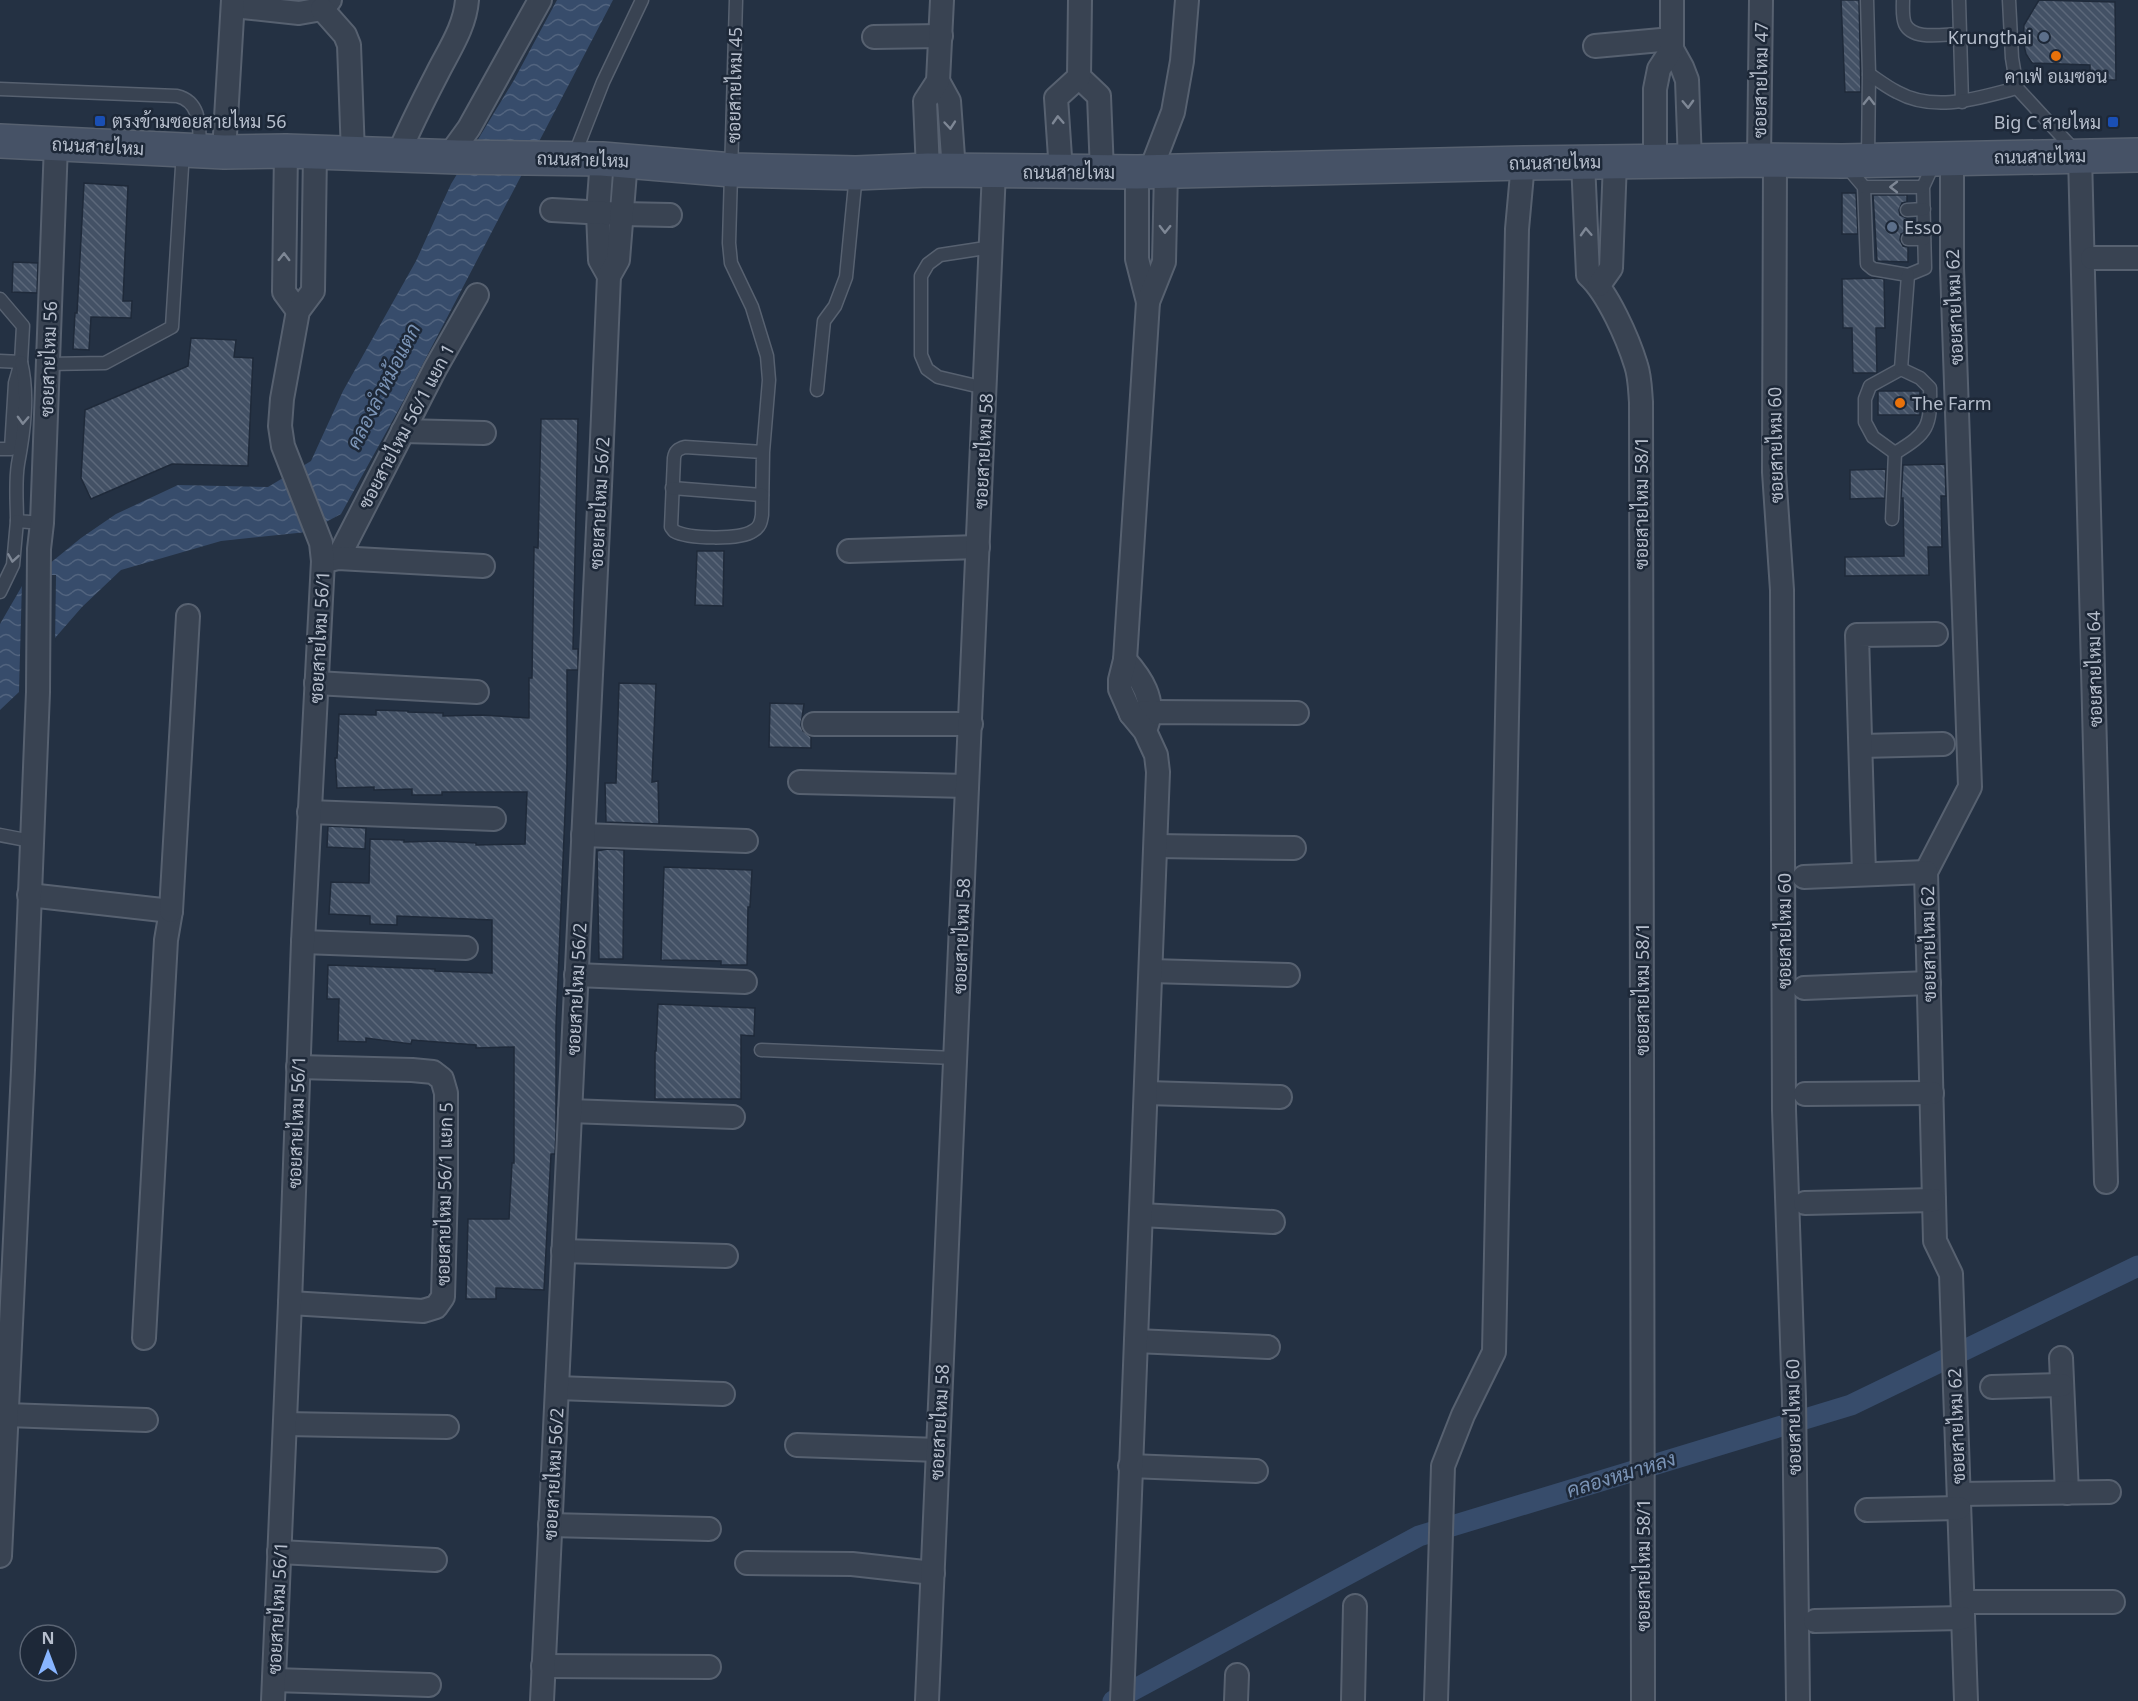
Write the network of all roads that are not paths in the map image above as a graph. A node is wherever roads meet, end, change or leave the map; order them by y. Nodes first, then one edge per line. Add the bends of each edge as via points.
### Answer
1 (467, 0) edge
2 (540, 0) edge
3 (642, 0) edge
4 (736, 0) edge
5 (942, 0) edge
6 (1080, 0) edge
7 (1187, 0) edge
8 (1672, 0) edge
9 (1761, 0) edge
10 (1867, 0) edge
11 (1903, 0) edge
12 (1959, 0) edge
13 (2009, 0) edge
14 (233, 3) edge
15 (326, 5) edge
16 (1959, 34) junction
17 (940, 36) junction
18 (874, 37) dead end
19 (1672, 44) junction
20 (1595, 46) dead end
21 (1869, 74) junction
22 (1078, 77) junction
23 (2017, 88) junction
24 (0, 89) edge
25 (1962, 102) junction
26 (0, 141) edge
27 (56, 144) junction
28 (202, 151) junction
29 (300, 152) junction
30 (353, 154) junction
31 (398, 155) junction
32 (2138, 155) edge
33 (2080, 156) junction
34 (453, 157) junction
35 (586, 159) junction
36 (1767, 160) junction
37 (1615, 161) junction
38 (1583, 162) junction
39 (1655, 162) junction
40 (1690, 162) junction
41 (1523, 163) junction
42 (1937, 168) junction
43 (1858, 169) junction
44 (732, 170) junction
45 (941, 170) junction
46 (994, 171) junction
47 (856, 172) junction
48 (1061, 172) junction
49 (1102, 172) junction
50 (1151, 172) junction
51 (1924, 209) junction
52 (552, 210) dead end
53 (1907, 210) dead end
54 (598, 213) junction
55 (622, 214) junction
56 (669, 215) dead end
57 (1908, 239) dead end
58 (1924, 239) junction
59 (992, 247) junction
60 (2092, 258) dead end
61 (2138, 258) edge
62 (1908, 275) junction
63 (609, 276) junction
64 (1599, 285) junction
65 (477, 295) dead end
66 (0, 298) edge
67 (0, 361) edge
68 (21, 362) junction
69 (47, 364) junction
70 (1902, 369) junction
71 (985, 388) junction
72 (817, 390) dead end
73 (404, 431) junction
74 (484, 434) dead end
75 (0, 449) edge
76 (763, 452) junction
77 (1895, 453) junction
78 (672, 488) junction
79 (762, 495) junction
80 (1892, 519) dead end
81 (17, 521) junction
82 (42, 523) junction
83 (978, 547) junction
84 (849, 551) dead end
85 (328, 554) junction
86 (483, 566) dead end
87 (0, 592) edge
88 (188, 616) dead end
89 (1936, 634) dead end
90 (316, 683) junction
91 (477, 692) dead end
92 (1297, 713) dead end
93 (1142, 719) junction
94 (814, 724) dead end
95 (970, 724) junction
96 (1943, 744) dead end
97 (1861, 746) junction
98 (800, 782) dead end
99 (967, 786) junction
100 (309, 812) junction
101 (494, 819) dead end
102 (0, 835) edge
103 (583, 835) junction
104 (31, 841) junction
105 (746, 841) dead end
106 (1156, 846) junction
107 (1294, 848) dead end
108 (1926, 872) junction
109 (1864, 874) junction
110 (1804, 877) dead end
111 (29, 895) junction
112 (171, 911) junction
113 (303, 942) junction
114 (466, 948) dead end
115 (1151, 970) junction
116 (576, 975) junction
117 (1288, 975) dead end
118 (745, 982) dead end
119 (1929, 983) junction
120 (1804, 988) dead end
121 (761, 1050) dead end
122 (955, 1058) junction
123 (298, 1067) junction
124 (1147, 1093) junction
125 (1932, 1093) junction
126 (1805, 1094) dead end
127 (1280, 1097) dead end
128 (570, 1112) junction
129 (733, 1117) dead end
130 (2106, 1182) dead end
131 (1934, 1200) junction
132 (1805, 1203) dead end
133 (1141, 1215) junction
134 (1273, 1222) dead end
135 (563, 1251) junction
136 (726, 1256) dead end
137 (291, 1303) junction
138 (144, 1338) dead end
139 (1136, 1341) junction
140 (1268, 1347) dead end
141 (2061, 1358) dead end
142 (2062, 1385) junction
143 (1992, 1387) dead end
144 (556, 1388) junction
145 (723, 1394) dead end
146 (7, 1415) junction
147 (146, 1420) dead end
148 (285, 1424) junction
149 (447, 1427) dead end
150 (797, 1445) dead end
151 (938, 1450) junction
152 (1130, 1466) junction
153 (1256, 1470) dead end
154 (2109, 1492) dead end
155 (2067, 1493) junction
156 (1959, 1501) junction
157 (1867, 1510) dead end
158 (550, 1526) junction
159 (709, 1528) dead end
160 (279, 1552) junction
161 (0, 1556) edge
162 (435, 1560) dead end
163 (747, 1563) dead end
164 (933, 1573) junction
165 (2113, 1602) dead end
166 (1355, 1606) dead end
167 (1963, 1610) junction
168 (1815, 1621) dead end
169 (543, 1666) junction
170 (709, 1667) dead end
171 (1237, 1675) dead end
172 (429, 1685) dead end
173 (273, 1690) edge
174 (542, 1701) edge
175 (927, 1701) edge
176 (1122, 1701) edge
177 (1236, 1701) edge
178 (1353, 1701) edge
179 (1436, 1701) edge
180 (1643, 1701) edge
181 (1798, 1701) edge
182 (1966, 1701) edge

1 - 31 street via 459,30
2 - 34 street
3 - 35 lane via 603,81
4 - 44 lane, ซอยสายไหม 45
5 - 17 street
6 - 22 street
7 - 50 street via 1173,112
8 - 19 street
9 - 36 street, ซอยสายไหม 47
10 - 21 lane
11 - 16 lane via 1905,25 1911,32
12 - 16 lane
13 - 23 lane
14 - 15 street via 299,13
14 - 28 street
15 - 30 street via 350,45
16 - 25 lane
17 - 18 street
17 - 45 street via 938,81 925,101
19 - 20 street
19 - 39 street via 1659,69 1655,89
19 -> 40 street via 1688,80
21 - 25 lane via 1899,93 1927,101
43 -> 21 lane
48 -> 22 street via 1056,98
22 - 49 street via 1099,96
23 - 25 lane
23 - 33 lane
24 - 28 lane via 187,99 195,108
26 - 27 main road, ถนนสายไหม
27 - 28 main road, ถนนสายไหม
27 - 69 street, ซอยสายไหม 56
28 - 29 main road, ถนนสายไหม
28 - 69 lane via 172,327 105,363
29 - 30 main road, ถนนสายไหม
29 - 85 street via 284,292 298,311 280,426 283,446
30 - 31 main road, ถนนสายไหม
31 - 34 main road, ถนนสายไหม
32 - 33 main road, ถนนสายไหม
33 - 42 main road, ถนนสายไหม
33 - 130 street, ซอยสายไหม 64
34 - 35 main road, ถนนสายไหม
35 - 44 main road, ถนนสายไหม
35 - 54 street, ซอยสายไหม 56/2
35 - 55 street, ซอยสายไหม 56/2
36 - 40 main road, ถนนสายไหม
36 - 43 main road, ถนนสายไหม
36 - 181 street, ซอยสายไหม 60 via 1774,472 1782,590 1784,1110 1794,1399
37 - 38 main road, ถนนสายไหม
37 - 39 main road, ถนนสายไหม
37 - 64 street via 1611,268
38 - 41 main road, ถนนสายไหม
64 -> 38 street, ซอยสายไหม 58/1 via 1588,275
39 - 40 main road, ถนนสายไหม
41 - 50 main road, ถนนสายไหม
41 - 179 street via 1516,228 1494,1352 1443,1466
42 - 43 main road, ถนนสายไหม
42 - 51 lane
42 - 108 street, ซอยสายไหม 62 via 1952,268 1970,788
43 - 62 lane via 1870,210 1867,264 1873,269
44 - 47 main road, ถนนสายไหม
44 - 76 lane, ซอยสายไหม 45 via 731,262 752,307 767,356
45 - 46 main road, ถนนสายไหม
45 - 47 main road, ถนนสายไหม
46 - 48 main road, ถนนสายไหม
46 - 59 street, ซอยสายไหม 58
47 - 72 lane via 846,277 824,321
48 - 49 main road, ถนนสายไหม
49 - 50 main road, ถนนสายไหม
50 - 93 street via 1137,259 1148,302 1125,660 1120,680 1120,689
51 -> 53 lane
51 - 58 lane
52 - 54 street
54 - 55 street
54 - 63 street, ซอยสายไหม 56/2 via 600,260
55 - 56 street
55 - 63 street, ซอยสายไหม 56/2 via 618,260
57 - 58 lane
58 - 62 lane via 1925,268
59 - 71 street, ซอยสายไหม 58
59 - 71 lane via 940,255 921,276 921,355 927,369 938,376
60 - 61 street
62 - 70 lane
63 - 103 street, ซอยสายไหม 56/2
64 - 180 street, ซอยสายไหม 58/1 via 1636,364 1641,402
65 - 73 street, ซอยสายไหม 56/1 แยก 1
66 - 68 lane via 23,326
67 - 68 lane
68 - 75 lane via 15,383 11,449
68 -> 81 lane via 25,378
69 - 82 street, ซอยสายไหม 56
70 - 77 lane via 1930,388 1931,406 1927,427
70 - 77 lane via 1870,386 1865,399 1865,422 1873,437
71 - 83 street, ซอยสายไหม 58
73 - 74 street
73 - 85 street, ซอยสายไหม 56/1 แยก 1 via 367,499
76 - 78 lane via 680,448 675,453
76 - 79 lane, ซอยสายไหม 45
77 - 80 lane
78 - 79 lane
78 - 79 lane, ซอยสายไหม 45 via 672,526 674,531 687,535 739,537 754,531 760,524
81 - 82 lane
81 -> 87 lane via 13,565
82 - 104 street, ซอยสายไหม 56
83 - 84 street
83 - 95 street, ซอยสายไหม 58
85 - 86 street
85 - 90 street, ซอยสายไหม 56/1
88 - 112 street
89 - 97 street via 1857,635
90 - 91 street
90 - 100 street, ซอยสายไหม 56/1
92 - 93 street
93 - 106 street via 1158,763
94 - 95 street
95 - 99 street, ซอยสายไหม 58
96 - 97 street
97 - 109 street
98 - 99 street
99 - 122 street, ซอยสายไหม 58
100 - 101 street
100 - 113 street, ซอยสายไหม 56/1
102 - 104 lane
103 - 105 street
103 - 116 street, ซอยสายไหม 56/2
104 - 111 street, ซอยสายไหม 56
106 - 107 street
106 - 115 street
108 - 109 street
108 - 119 street, ซอยสายไหม 62
109 - 110 street
111 - 112 street
111 - 146 street, ซอยสายไหม 56
112 - 138 street via 165,952
113 - 114 street
113 - 123 street, ซอยสายไหม 56/1
115 - 117 street
115 - 124 street
116 - 118 street
116 - 128 street, ซอยสายไหม 56/2
119 - 120 street
119 - 125 street, ซอยสายไหม 62
121 - 122 lane
122 - 151 street, ซอยสายไหม 58
123 - 137 street, ซอยสายไหม 56/1
123 - 137 street, ซอยสายไหม 56/1 แยก 5 via 412,1070 433,1072 442,1079 446,1093 443,1297 436,1307 423,1311
124 - 127 street
124 - 133 street
125 - 126 street
125 - 131 street, ซอยสายไหม 62
128 - 129 street
128 - 135 street, ซอยสายไหม 56/2
131 - 132 street
131 - 156 street, ซอยสายไหม 62 via 1935,1241 1951,1274
133 - 134 street
133 - 139 street
135 - 136 street
135 - 144 street, ซอยสายไหม 56/2
137 - 148 street, ซอยสายไหม 56/1
139 - 140 street
139 - 152 street
141 - 142 street
142 - 143 street
142 - 155 street
144 - 145 street
144 - 158 street, ซอยสายไหม 56/2
146 - 147 street
146 - 161 street, ซอยสายไหม 56
148 - 149 street
148 - 160 street, ซอยสายไหม 56/1
150 - 151 street
151 - 164 street, ซอยสายไหม 58
152 - 153 street
152 - 176 street
154 - 155 street
155 - 156 street
156 - 157 street
156 - 167 street, ซอยสายไหม 62
158 - 159 street
158 - 169 street, ซอยสายไหม 56/2
160 - 162 street
160 - 173 street, ซอยสายไหม 56/1
163 - 164 street via 852,1564
164 - 175 street, ซอยสายไหม 58
165 - 167 street
166 - 178 street
167 - 168 street
167 - 182 street, ซอยสายไหม 62
169 - 170 street
169 - 174 street, ซอยสายไหม 56/2
171 - 177 street
172 - 173 street

